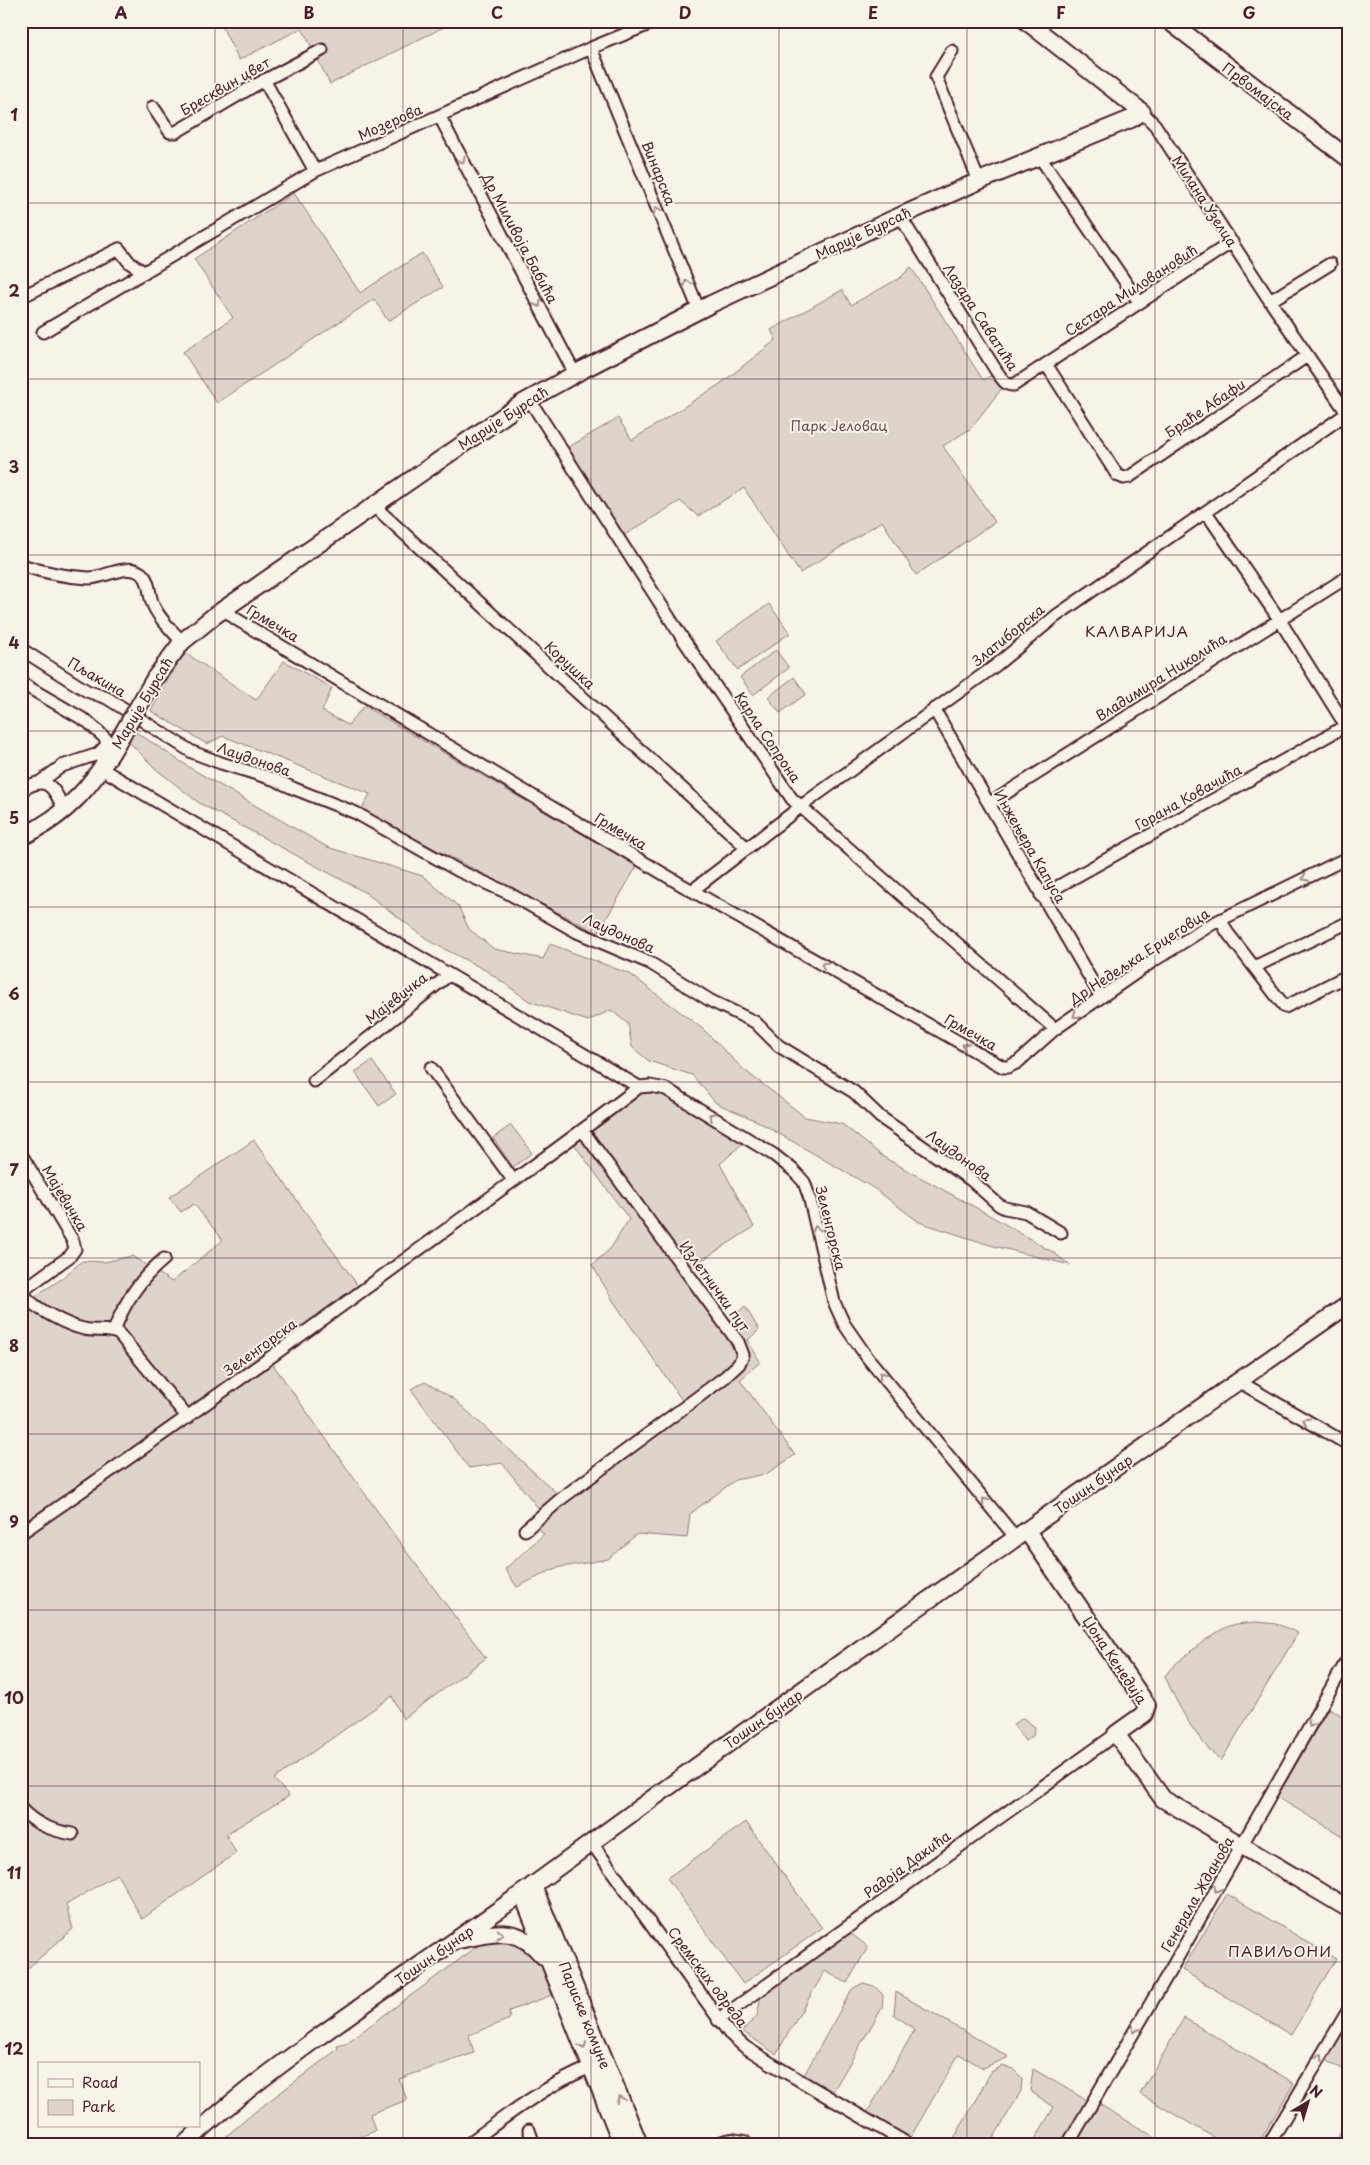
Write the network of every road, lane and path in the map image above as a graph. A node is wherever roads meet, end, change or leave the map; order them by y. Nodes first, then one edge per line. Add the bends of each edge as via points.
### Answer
1 (657, 21) edge
2 (1169, 21) edge
3 (1029, 22) edge
4 (592, 48) junction
5 (322, 50) dead end
6 (952, 51) dead end
7 (264, 80) junction
8 (153, 108) dead end
9 (1142, 112) junction
10 (440, 117) junction
11 (1039, 156) junction
12 (1349, 159) edge
13 (315, 172) junction
14 (979, 181) junction
15 (900, 216) junction
16 (1232, 242) junction
17 (1330, 264) dead end
18 (145, 273) junction
19 (21, 297) edge
20 (1270, 301) junction
21 (1139, 302) junction
22 (699, 310) junction
23 (43, 332) dead end
24 (1307, 356) junction
25 (1046, 364) junction
26 (575, 374) junction
27 (529, 399) junction
28 (1348, 414) edge
29 (373, 504) junction
30 (1206, 512) junction
31 (21, 565) edge
32 (1349, 576) edge
33 (224, 609) junction
34 (1280, 619) junction
35 (182, 642) junction
36 (21, 649) edge
37 (21, 683) edge
38 (934, 709) junction
39 (133, 715) joint
40 (1347, 725) edge
41 (102, 769) junction
42 (40, 782) junction
43 (21, 791) edge
44 (989, 804) junction
45 (800, 808) junction
46 (64, 810) junction
47 (21, 837) edge
48 (747, 848) junction
49 (1349, 857) edge
50 (693, 890) junction
51 (1041, 896) junction
52 (1221, 920) junction
53 (1349, 922) edge
54 (1254, 967) junction
55 (449, 975) junction
56 (1349, 975) edge
57 (1101, 997) junction
58 (1055, 1029) junction
59 (1008, 1067) joint
60 (431, 1068) dead end
61 (314, 1081) dead end
62 (639, 1087) junction
63 (583, 1130) junction
64 (21, 1154) edge
65 (513, 1180) junction
66 (1061, 1233) dead end
67 (164, 1259) dead end
68 (23, 1294) edge
69 (1349, 1304) edge
70 (114, 1332) junction
71 (1238, 1381) junction
72 (188, 1418) junction
73 (1349, 1446) edge
74 (525, 1530) dead end
75 (21, 1533) edge
76 (1021, 1535) junction
77 (1349, 1657) edge
78 (1116, 1734) junction
79 (21, 1809) edge
80 (72, 1834) dead end
81 (591, 1842) junction
82 (1241, 1846) junction
83 (527, 1889) junction
84 (1349, 1909) edge
85 (452, 1942) junction
86 (552, 1968) junction
87 (1349, 2009) edge
88 (718, 2020) junction
89 (591, 2067) junction
90 (529, 2130) dead end
91 (473, 2142) edge
92 (185, 2144) edge
93 (534, 2144) edge
94 (622, 2144) edge
95 (639, 2144) edge
96 (723, 2144) edge
97 (744, 2144) edge
98 (908, 2144) edge
99 (1068, 2144) edge
100 (1269, 2144) edge

1 - 4 street, Мозерова
2 - 12 main road, Првомајска
3 - 9 main road, Милана Узелца
4 - 10 street, Мозерова
22 -> 4 street, Винарска
5 - 7 street, Бресквин цвет
6 - 14 street via 936,77
7 - 8 street, Бресквин цвет via 173,134
7 - 13 street
9 - 11 main road, Марије Бурсаћ
9 - 16 street, Милана Узелца via 1155,125
10 - 13 street, Мозерова
10 -> 26 street, Др Миливоја Бабића
11 - 14 main road, Марије Бурсаћ
11 - 21 street
13 - 18 street, Мозерова
14 - 15 main road, Марије Бурсаћ
15 - 22 main road, Марије Бурсаћ
15 - 25 street, Лазара Саватића via 1006,384 1014,385
16 - 20 street, Милана Узелца
16 - 21 street, Сестара Миловановић
17 - 20 street
18 - 19 street via 130,263 119,249
18 - 23 street, Мозерова
20 - 24 street, Милана Узелца
21 - 25 street, Сестара Миловановић
22 - 26 main road, Марије Бурсаћ
24 - 25 street, Браће Абафи via 1124,478 1118,474
24 - 28 street, Милана Узелца
26 - 27 main road, Марије Бурсаћ
27 - 29 main road, Марије Бурсаћ
27 - 45 street, Карла Сопрона via 683,639
28 - 30 street, Златиборска
29 - 33 main road, Марије Бурсаћ
29 - 48 street, Корушка
30 - 34 street
30 - 38 street, Златиборска via 1063,611 995,666
31 - 35 street via 87,578 124,570 136,571 144,576 155,609
32 - 34 street, Владимира Николића
33 - 35 main road, Марије Бурсаћ
33 - 50 street, Грмечка
34 - 40 street
34 - 44 street, Владимира Николића
35 - 41 main road, Марије Бурсаћ, bridge via 156,678
36 - 39 street, Пљакина via 87,691 107,698
37 - 42 street via 88,722 106,739 106,746 98,754 62,766
38 - 44 street, Инжењера Капуса
38 - 45 street, Златиборска
39 - 66 street, Лаудонова via 206,758 273,779 356,813 577,932 650,963 711,1001 755,1022 779,1046 854,1092 880,1118 971,1180 999,1205 1026,1212
40 - 51 street, Горана Ковачића
41 - 46 main road, Марије Бурсаћ
41 - 55 street
42 - 43 street
42 - 46 street via 54,789
44 - 51 street, Инжењера Капуса
45 - 48 street, Златиборска
45 - 58 street, Карла Сопрона
46 - 47 main road, Марије Бурсаћ
48 - 50 street, Златиборска
49 -> 52 street, Др Недељка Ерцеговца
59 -> 50 street, Грмечка via 997,1064
51 - 57 street, Инжењера Капуса
52 - 54 street
52 - 57 street, Др Недељка Ерцеговца
53 - 54 street
54 - 56 street via 1285,1007
55 - 61 street, Мајевичка
55 - 62 street
57 -> 58 street, Др Недељка Ерцеговца
58 - 59 street, Др Недељка Ерцеговца
60 - 65 street
62 - 63 street, Зеленгорска
76 -> 62 street, Зеленгорска via 867,1357 844,1324 834,1302 804,1182 774,1155 666,1089
63 - 65 street, Зеленгорска
63 - 74 street, Излетнички пут via 738,1342 743,1355 726,1377 556,1503
64 - 68 street, Мајевичка via 75,1249 26,1288
65 - 72 street, Зеленгорска
67 - 70 street via 134,1289
68 - 70 street, Мајевичка via 29,1301 66,1322 85,1329
69 - 71 main road, Тошин бунар
70 - 72 street via 123,1337
73 -> 71 street
71 - 76 main road, Тошин бунар
72 - 75 street, Зеленгорска
76 - 78 main road, Џона Кенедија via 1147,1705 1144,1714
76 - 81 main road, Тошин бунар
77 -> 82 street, Генерала Жданова
78 - 82 main road via 1160,1797
78 - 88 street, Радоја Дакића
79 - 80 street via 38,1824
81 - 83 main road, Тошин бунар
81 - 88 street, Сремских одреда
82 - 84 main road
82 -> 99 street, Генерала Жданова
83 - 85 main road, Тошин бунар
83 - 86 main road, Париске комуне
95 -> 83 main road, Париске комуне
85 -> 86 main road via 511,1934 531,1943
85 - 92 main road, Тошин бунар via 263,2078
86 -> 89 main road, Париске комуне
100 -> 87 street
88 - 98 street, Сремских одреда via 739,2042 764,2059
89 - 91 street via 532,2098
89 - 94 main road, Париске комуне
90 - 93 street
96 - 97 main road

